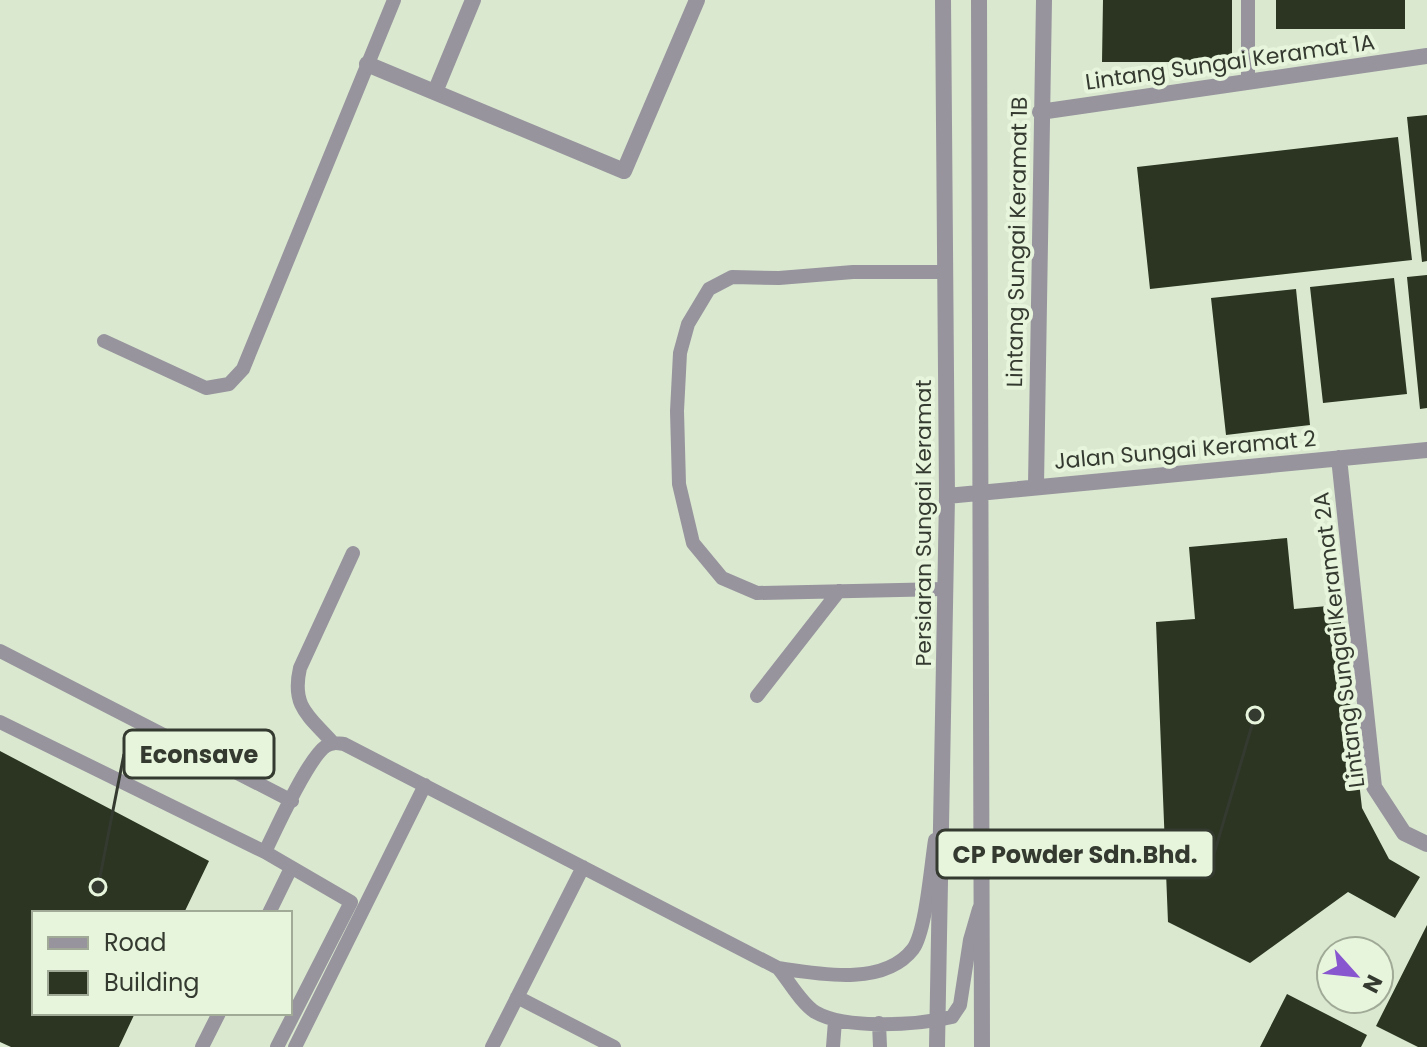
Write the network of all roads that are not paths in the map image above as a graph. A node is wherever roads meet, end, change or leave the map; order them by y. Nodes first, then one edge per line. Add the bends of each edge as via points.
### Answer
1 (394, 0) edge
2 (473, 0) edge
3 (697, 0) edge
4 (943, 0) edge
5 (979, 0) edge
6 (1044, 0) edge
7 (1248, 0) edge
8 (1427, 56) edge
9 (367, 64) junction
10 (1248, 82) junction
11 (435, 92) junction
12 (1040, 112) junction
13 (945, 272) junction
14 (104, 341) dead end
15 (1427, 450) edge
16 (1339, 458) junction
17 (1036, 485) junction
18 (981, 492) junction
19 (947, 496) junction
20 (353, 553) dead end
21 (945, 589) junction
22 (839, 591) junction
23 (0, 651) edge
24 (757, 696) dead end
25 (0, 722) edge
26 (333, 743) junction
27 (425, 785) junction
28 (292, 801) junction
29 (941, 805) junction
30 (1427, 844) edge
31 (265, 852) junction
32 (583, 867) junction
33 (291, 868) junction
34 (982, 897) junction
35 (270, 911) edge
36 (778, 968) junction
37 (517, 997) junction
38 (218, 1015) edge
39 (835, 1021) junction
40 (937, 1021) junction
41 (879, 1023) junction
42 (202, 1047) edge
43 (277, 1047) edge
44 (295, 1047) edge
45 (492, 1047) edge
46 (614, 1047) edge
47 (833, 1047) edge
48 (880, 1047) edge
49 (937, 1047) edge
50 (982, 1047) edge

1 - 9 lane
2 - 11 street
3 - 11 street via 624,171
4 - 13 street, Persiaran Sungai Keramat
5 - 18 street
6 - 12 street, Lintang Sungai Keramat 1B
7 - 10 lane
8 - 10 street, Lintang Sungai Keramat 1A
9 - 11 street
9 - 14 lane via 243,369 229,384 206,388
10 - 12 street, Lintang Sungai Keramat 1A
12 - 17 street, Lintang Sungai Keramat 1B
13 - 19 street, Persiaran Sungai Keramat
13 - 22 lane via 732,277 709,289 688,324 680,353 677,411 679,484 693,543 722,578 757,593
15 - 16 street, Jalan Sungai Keramat 2
16 - 17 street, Jalan Sungai Keramat 2
16 - 30 street, Lintang Sungai Keramat 2A via 1374,787 1404,833
17 - 18 street, Jalan Sungai Keramat 2
18 - 19 street, Jalan Sungai Keramat 2
18 - 34 street
19 - 21 street, Persiaran Sungai Keramat
20 - 26 lane via 295,687 305,711
21 - 22 lane
21 - 29 street, Persiaran Sungai Keramat
22 - 24 lane
23 - 28 lane
25 - 31 lane
26 - 27 lane
26 - 28 lane via 323,748
27 - 32 lane
27 - 44 lane
28 - 31 lane
29 - 36 lane via 913,949 896,962 860,975
29 - 40 street, Persiaran Sungai Keramat
31 - 33 lane
32 - 36 lane
32 - 37 lane
33 - 35 lane
33 - 43 lane via 351,902
34 - 40 lane via 960,1005 952,1017
34 - 50 street
36 - 39 lane via 812,1010
37 - 45 lane
37 - 46 lane
38 - 42 lane
39 - 41 lane
39 - 47 lane
40 - 41 lane
40 - 49 street, Persiaran Sungai Keramat
41 - 48 lane

